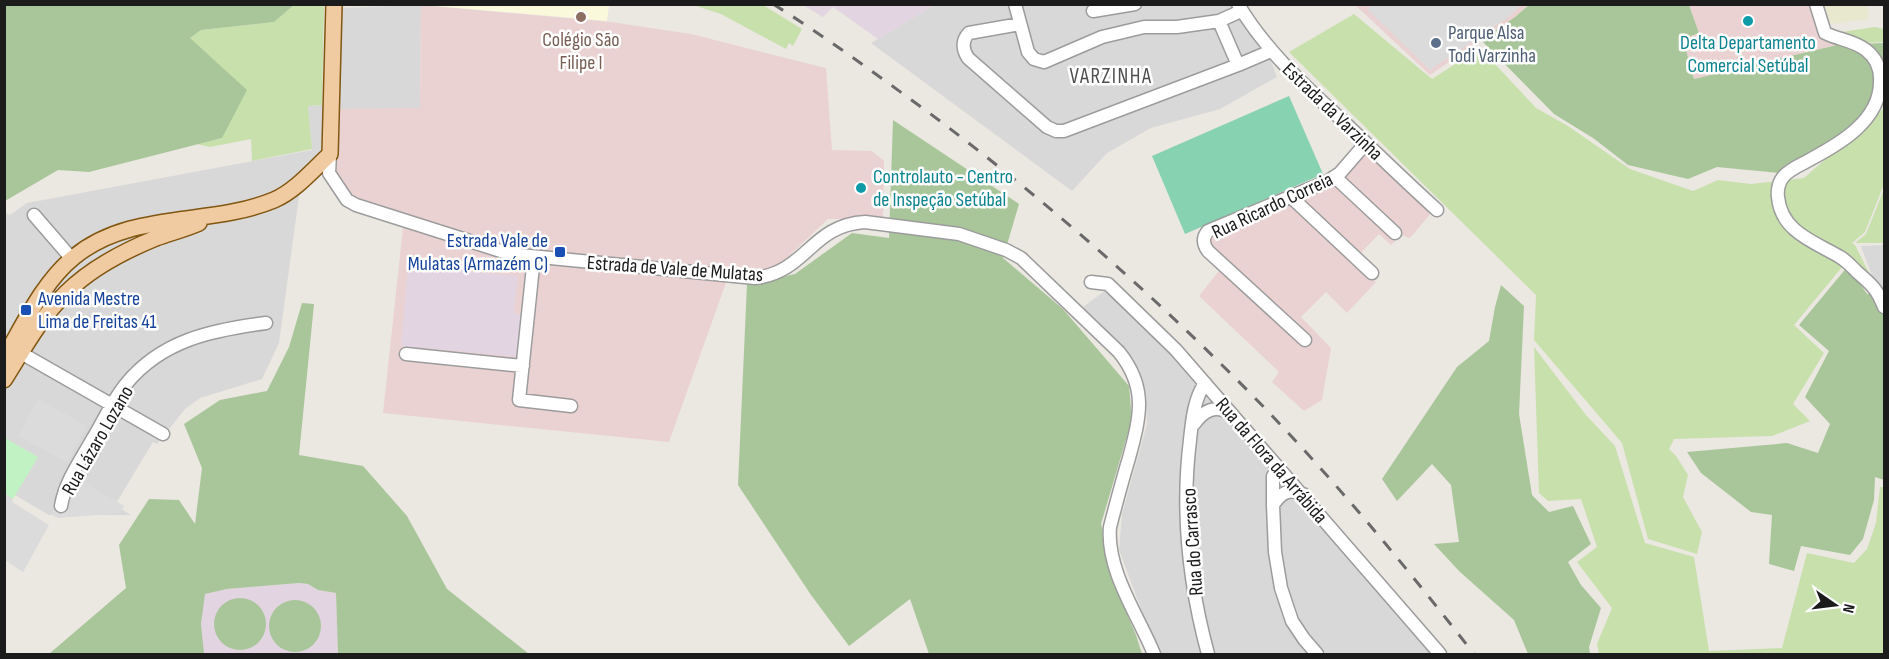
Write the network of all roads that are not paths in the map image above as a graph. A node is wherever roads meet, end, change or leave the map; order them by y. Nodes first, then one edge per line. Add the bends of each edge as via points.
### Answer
1 (334, 4) edge
2 (1015, 4) edge
3 (1135, 4) edge
4 (1816, 4) edge
5 (1239, 8) edge
6 (1094, 11) dead end
7 (1219, 21) junction
8 (1020, 24) junction
9 (1866, 38) dead end
10 (1847, 40) junction
11 (1271, 51) junction
12 (1238, 65) junction
13 (1366, 143) junction
14 (330, 154) junction
15 (1335, 177) junction
16 (1291, 197) junction
17 (1437, 210) dead end
18 (34, 215) dead end
19 (216, 215) junction
20 (1395, 233) dead end
21 (84, 249) junction
22 (534, 256) junction
23 (72, 259) junction
24 (97, 269) junction
25 (61, 270) junction
26 (1372, 273) dead end
27 (1091, 282) dead end
28 (75, 285) junction
29 (1884, 307) edge
30 (266, 323) dead end
31 (1305, 340) dead end
32 (13, 343) edge
33 (406, 354) dead end
34 (4, 358) edge
35 (523, 366) junction
36 (4, 380) edge
37 (1205, 383) junction
38 (113, 405) junction
39 (571, 406) dead end
40 (1234, 416) junction
41 (1192, 428) junction
42 (162, 434) dead end
43 (1280, 469) junction
44 (1303, 494) junction
45 (61, 506) dead end
46 (1273, 506) junction
47 (1154, 654) edge
48 (1208, 654) edge
49 (1317, 654) edge
50 (1440, 654) edge

1 - 14 main road, Estrada de Vale de Mulatas
2 - 8 street
3 - 6 street
4 - 10 street via 1825,33
5 - 7 street
5 - 11 street, Estrada da Varzinha
7 - 8 street via 1144,27 1102,37 1044,62 1028,52
7 - 12 street
8 - 12 street via 969,33 964,52 1056,131
9 - 10 street
10 - 29 street via 1857,43 1875,60 1881,80 1876,101 1855,132 1784,176 1778,198 1791,226 1809,241 1847,261 1875,287
11 - 12 street
11 - 13 street, Estrada da Varzinha
13 - 15 street, Rua Ricardo Correia
13 - 17 street, Estrada da Varzinha
14 - 19 main road via 275,200
14 - 22 street, Estrada de Vale de Mulatas via 329,173 347,200 356,205 504,252
15 - 16 street, Rua Ricardo Correia
15 - 20 street
16 - 26 street
16 - 31 street, Rua Ricardo Correia via 1208,231 1204,243
18 - 23 street
19 - 21 main road via 128,229
19 - 24 main road via 155,238
21 - 23 main road
21 - 24 main road via 85,263
22 - 35 street
22 - 47 street, Estrada de Vale de Mulatas via 755,278 789,267 832,230 865,222 959,234 992,243 1021,258 1119,352 1136,381 1138,423 1109,538 1116,570
23 - 25 main road
24 - 28 main road
25 - 28 main road via 72,273
25 - 32 main road
27 - 37 street, Rua da Flora da Arrábida via 1108,284
28 - 32 main road via 41,321
30 - 38 street, Rua Lázaro Lozano via 211,332 171,346 134,376
32 - 34 main road
32 - 36 main road
32 - 38 street
33 - 35 street
35 - 39 street via 519,400
37 - 40 street, Rua da Flora da Arrábida
37 - 41 street, Rua do Carrasco via 1198,392
38 - 42 street
38 - 45 street, Rua Lázaro Lozano via 67,485
40 - 41 street via 1221,409 1208,410
40 - 43 street, Rua da Flora da Arrábida
41 - 48 street, Rua do Carrasco via 1186,490 1188,540 1197,609
43 - 44 street, Rua da Flora da Arrábida
43 - 46 street via 1274,477
44 - 46 street via 1285,492
44 - 50 street, Rua da Flora da Arrábida
46 - 49 street via 1283,598 1298,630

